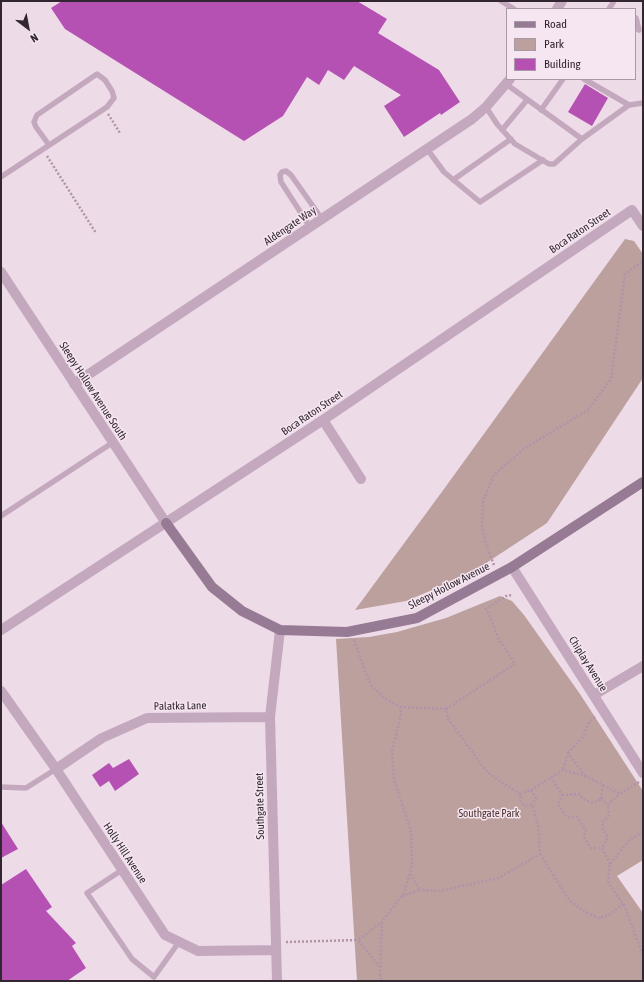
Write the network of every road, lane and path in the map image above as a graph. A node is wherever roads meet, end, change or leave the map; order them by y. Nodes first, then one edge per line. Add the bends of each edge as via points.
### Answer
1 (501, 1) edge
2 (512, 8) edge
3 (636, 18) edge
4 (643, 24) edge
5 (636, 29) edge
6 (562, 80) edge
7 (586, 80) edge
8 (508, 81) edge
9 (527, 100) junction
10 (643, 103) edge
11 (629, 105) junction
12 (486, 107) junction
13 (105, 108) junction
14 (541, 110) junction
15 (502, 130) junction
16 (120, 132) dead end
17 (511, 139) junction
18 (582, 139) junction
19 (49, 145) junction
20 (42, 149) junction
21 (427, 150) junction
22 (543, 160) junction
23 (1, 176) edge
24 (454, 180) junction
25 (322, 219) junction
26 (643, 226) edge
27 (310, 227) junction
28 (96, 233) dead end
29 (643, 261) edge
30 (1, 272) edge
31 (74, 384) junction
32 (323, 420) junction
33 (112, 443) junction
34 (361, 480) dead end
35 (643, 482) edge
36 (2, 514) edge
37 (166, 523) junction
38 (494, 565) dead end
39 (512, 567) junction
40 (512, 595) dead end
41 (1, 630) edge
42 (280, 630) junction
43 (351, 631) junction
44 (643, 666) edge
45 (1, 691) edge
46 (594, 695) junction
47 (400, 706) junction
48 (446, 709) junction
49 (603, 712) junction
50 (270, 716) junction
51 (568, 753) junction
52 (56, 769) junction
53 (563, 770) junction
54 (643, 773) edge
55 (586, 776) junction
56 (551, 777) junction
57 (643, 780) edge
58 (603, 785) junction
59 (1, 787) edge
60 (531, 790) junction
61 (520, 794) junction
62 (620, 794) junction
63 (562, 796) junction
64 (601, 799) junction
65 (608, 804) junction
66 (532, 805) junction
67 (643, 832) edge
68 (602, 848) junction
69 (540, 854) junction
70 (610, 864) junction
71 (122, 870) junction
72 (410, 873) junction
73 (420, 890) junction
74 (401, 896) junction
75 (623, 904) junction
76 (382, 922) junction
77 (358, 940) junction
78 (178, 942) junction
79 (275, 946) junction
80 (643, 956) edge
81 (380, 967) junction
82 (277, 981) edge
83 (382, 981) edge

1 - 2 lane
3 - 5 lane
4 - 5 lane
6 - 14 lane
7 - 11 lane
8 - 9 lane
8 - 12 street, Aldengate Way
9 - 14 lane
9 - 15 lane
10 - 11 lane
11 - 18 lane
12 - 15 lane
12 - 21 street, Aldengate Way
13 - 16 path
13 - 19 lane
13 - 19 lane via 114,98 105,80 97,74 37,115 34,122
14 - 18 lane
15 - 17 lane
17 - 22 lane
17 - 24 lane
18 - 22 lane via 554,164
19 - 20 lane
20 - 23 lane
20 - 28 path
21 - 24 lane via 444,172
21 - 25 street, Aldengate Way
22 - 24 lane via 480,202
25 - 27 street, Aldengate Way
25 - 27 lane via 291,175 286,171 282,172 280,179
26 - 32 street, Boca Raton Street via 632,210
27 - 31 street, Aldengate Way
29 - 38 path via 625,274 611,379 588,410 525,448 494,475 483,501 482,527
30 - 31 street, Sleepy Hollow Avenue South
31 - 33 street, Sleepy Hollow Avenue South
32 - 34 street
32 - 37 street, Boca Raton Street
33 - 36 lane
33 - 37 street, Sleepy Hollow Avenue South
35 - 39 street, Sleepy Hollow Avenue
37 - 41 street, Boca Raton Street
37 - 42 street, Sleepy Hollow Avenue via 212,587 242,611
39 - 43 street, Sleepy Hollow Avenue via 417,618
39 - 46 street, Chiplay Avenue
40 - 48 path via 486,609 498,638 515,664
42 - 43 street, Sleepy Hollow Avenue
42 - 50 street, Southgate Street
43 - 47 path via 372,686 384,698
44 - 46 street
45 - 52 street, Holly Hill Avenue
46 - 49 street, Chiplay Avenue
47 - 48 path
47 - 72 path via 401,714 392,751 394,780 410,831
48 - 61 path via 448,719 487,772
49 - 51 path via 589,722 583,737
49 - 54 street, Chiplay Avenue
50 - 52 street, Palatka Lane via 147,718 102,738
50 - 79 street, Southgate Street
51 - 53 path
51 - 55 path
52 - 59 lane via 26,788
52 - 71 street, Holly Hill Avenue
53 - 55 path
53 - 56 path
55 - 58 path
56 - 60 path
56 - 63 path
57 - 62 path
58 - 62 path
58 - 64 path
60 - 61 path
60 - 66 path via 536,798
61 - 66 path via 521,803 526,806
62 - 65 path
63 - 64 path via 579,794 583,799 593,803
63 - 68 path via 558,805 567,817 577,817 586,831 584,837 591,848
64 - 65 path
65 - 68 path via 609,816 603,821 608,837
66 - 69 path via 538,825
67 - 70 path via 629,840
68 - 70 path
69 - 73 path via 498,878 440,890
69 - 75 path via 570,901 583,911 599,918 609,915
70 - 75 path via 608,882
71 - 78 street, Holly Hill Avenue via 165,935
71 - 78 lane via 87,893 132,959 154,976
72 - 73 path
72 - 74 path
73 - 74 path
74 - 76 path
75 - 80 path
76 - 77 path
76 - 81 path
77 - 79 path
77 - 81 path
78 - 79 street, Holly Hill Avenue via 198,951
79 - 82 street, Southgate Street
81 - 83 path

